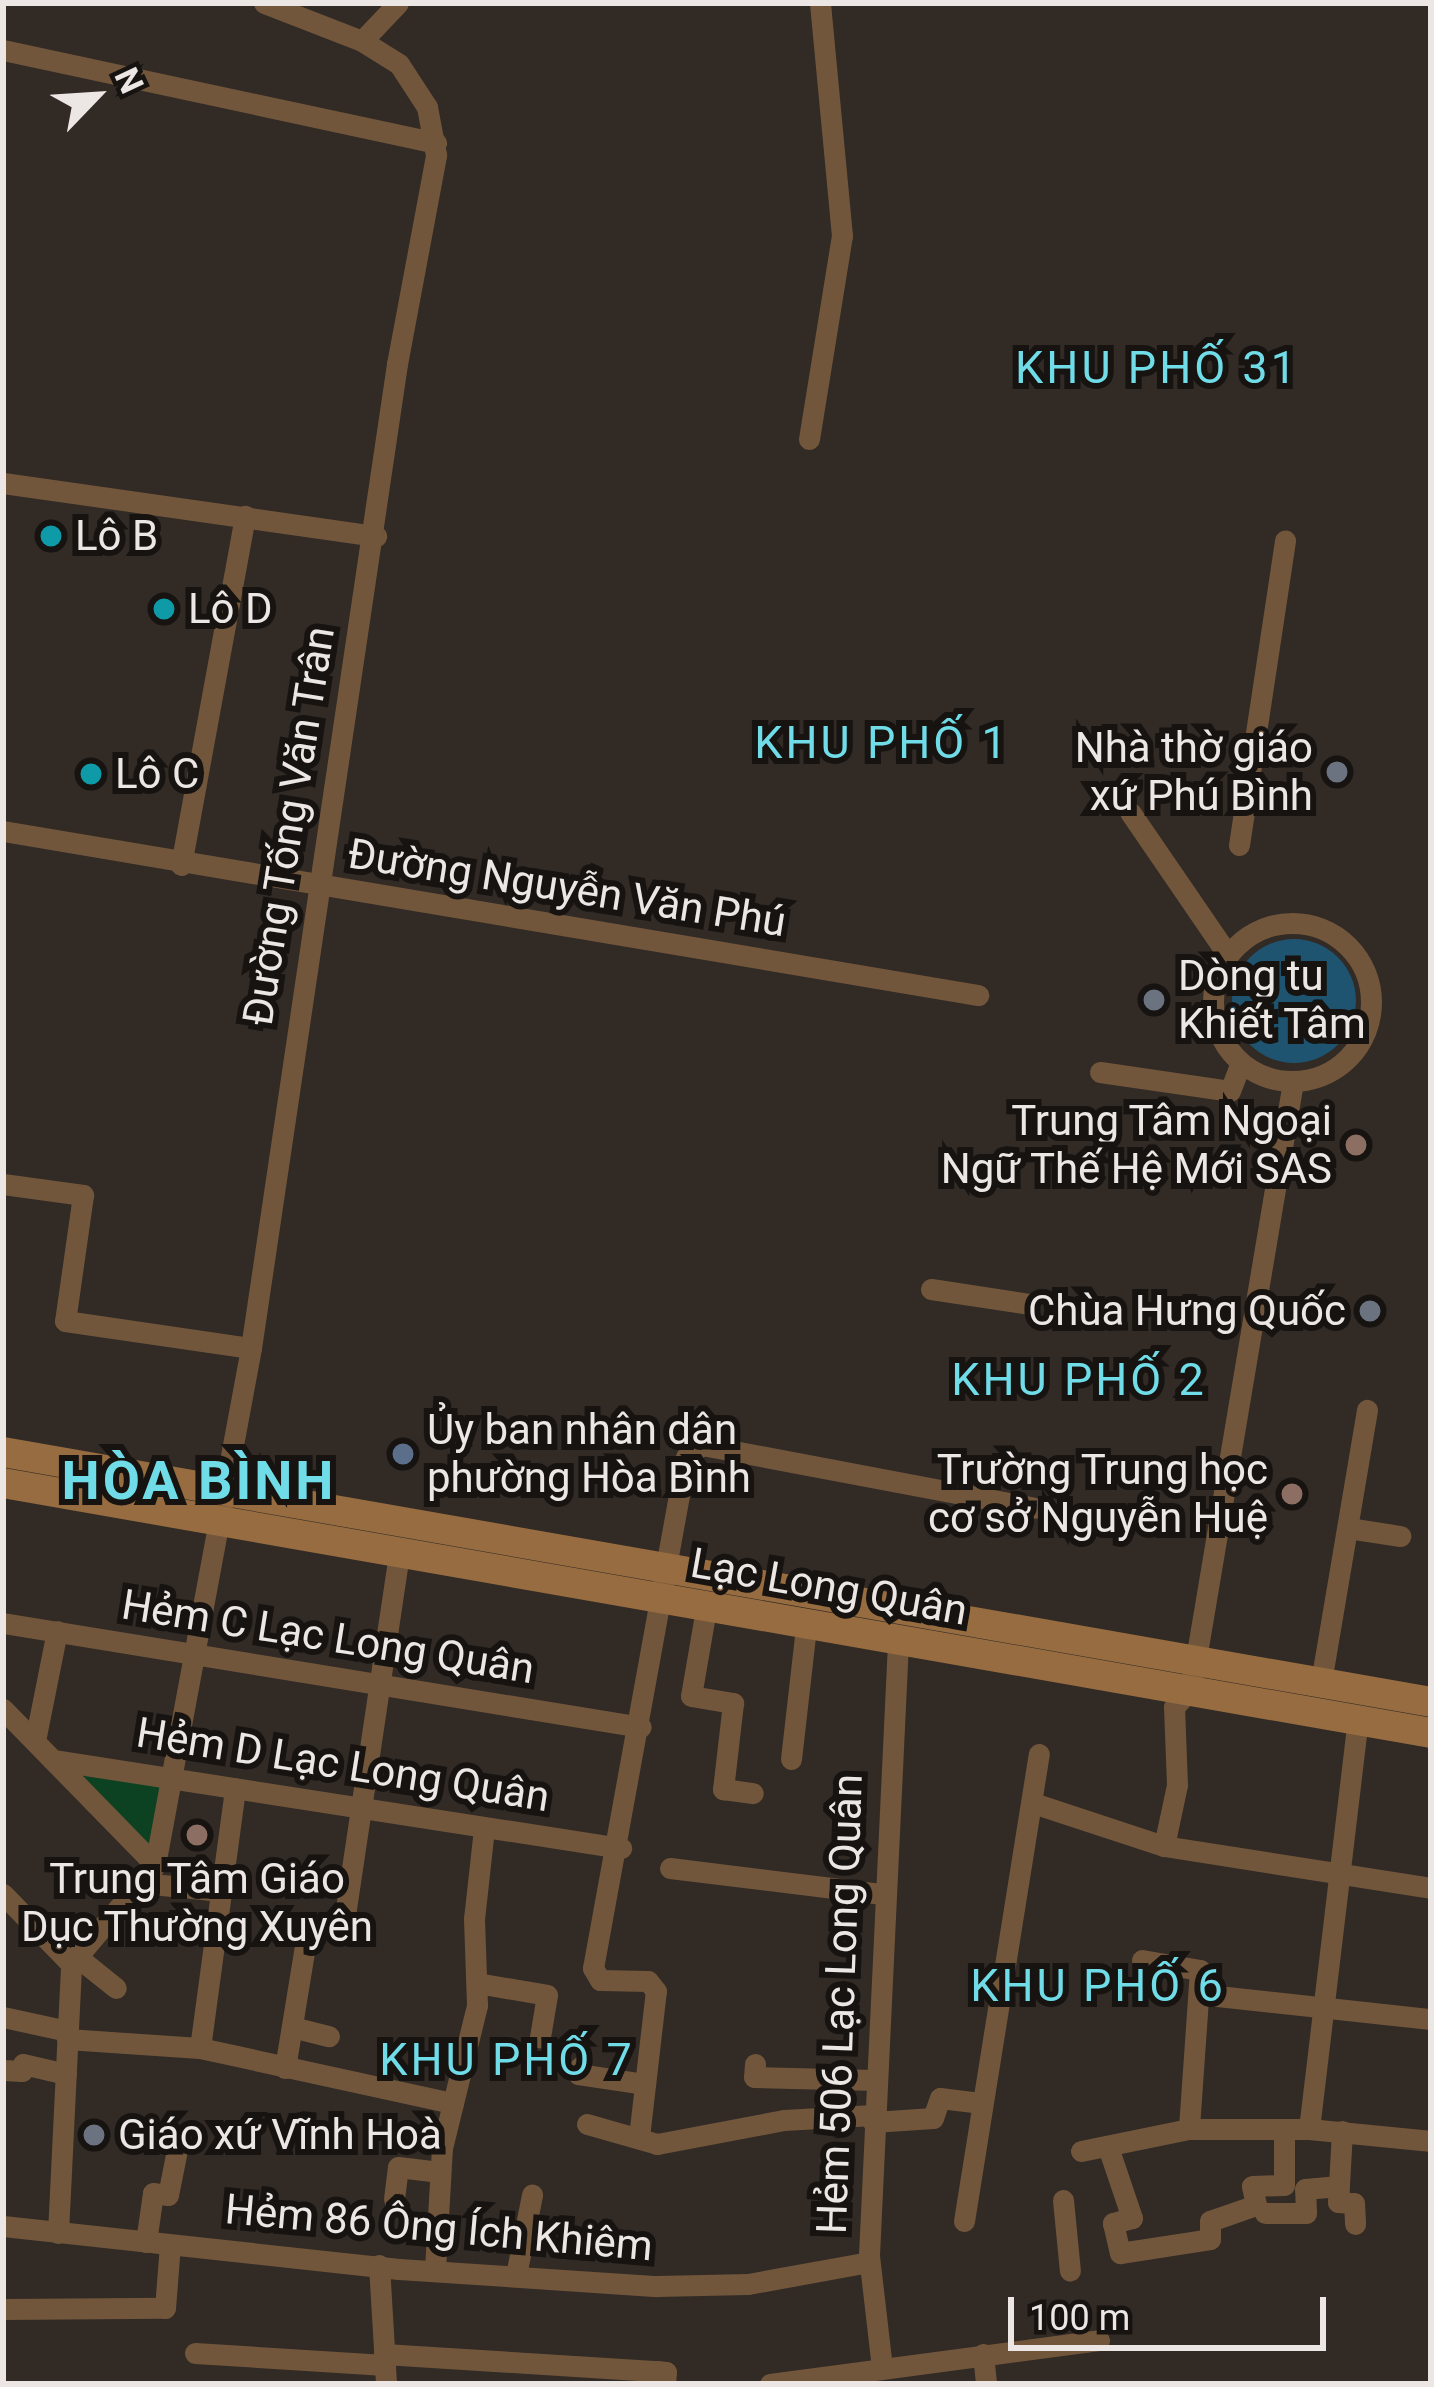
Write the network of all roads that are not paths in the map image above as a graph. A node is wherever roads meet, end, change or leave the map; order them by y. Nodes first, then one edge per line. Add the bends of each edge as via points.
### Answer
1 (264, 3) edge
2 (398, 3) edge
3 (820, 3) edge
4 (291, 7) edge
5 (362, 41) junction
6 (3, 50) edge
7 (436, 142) junction
8 (809, 439) dead end
9 (3, 483) edge
10 (245, 516) junction
11 (376, 536) junction
12 (1286, 540) dead end
13 (1130, 812) dead end
14 (3, 831) edge
15 (1239, 844) dead end
16 (181, 865) junction
17 (318, 890) junction
18 (1228, 955) junction
19 (978, 994) dead end
20 (1241, 1063) junction
21 (1100, 1072) dead end
22 (1293, 1082) junction
23 (3, 1184) edge
24 (932, 1289) dead end
25 (1029, 1304) dead end
26 (251, 1348) junction
27 (1367, 1410) dead end
28 (3, 1451) edge
29 (3, 1484) edge
30 (225, 1491) junction
31 (1034, 1508) dead end
32 (213, 1521) junction
33 (1348, 1528) junction
34 (1400, 1536) dead end
35 (399, 1555) junction
36 (669, 1570) junction
37 (662, 1601) junction
38 (706, 1609) junction
39 (3, 1622) edge
40 (806, 1627) junction
41 (57, 1631) junction
42 (898, 1643) junction
43 (189, 1653) junction
44 (1196, 1659) junction
45 (1321, 1682) junction
46 (378, 1687) junction
47 (1190, 1690) junction
48 (1431, 1702) edge
49 (3, 1708) edge
50 (1358, 1720) junction
51 (641, 1727) junction
52 (1431, 1733) edge
53 (34, 1741) junction
54 (1039, 1754) dead end
55 (791, 1759) dead end
56 (53, 1760) junction
57 (170, 1778) junction
58 (235, 1788) junction
59 (753, 1793) dead end
60 (1034, 1803) junction
61 (360, 1809) junction
62 (484, 1828) junction
63 (1164, 1846) junction
64 (621, 1848) junction
65 (670, 1868) dead end
66 (149, 1874) junction
67 (1342, 1874) junction
68 (1431, 1888) edge
69 (221, 1891) junction
70 (3, 1894) edge
71 (882, 1894) junction
72 (73, 1960) junction
73 (1142, 1960) dead end
74 (477, 1983) junction
75 (116, 1988) dead end
76 (1199, 1994) junction
77 (1324, 2010) junction
78 (3, 2017) edge
79 (1431, 2019) edge
80 (292, 2027) junction
81 (68, 2035) junction
82 (329, 2036) dead end
83 (540, 2037) dead end
84 (200, 2048) junction
85 (754, 2064) dead end
86 (580, 2067) dead end
87 (285, 2068) junction
88 (3, 2070) edge
89 (66, 2074) junction
90 (875, 2080) junction
91 (645, 2084) junction
92 (453, 2103) junction
93 (978, 2103) junction
94 (873, 2119) junction
95 (587, 2124) dead end
96 (1189, 2129) junction
97 (1284, 2129) junction
98 (1309, 2129) junction
99 (1342, 2131) junction
100 (639, 2138) junction
101 (179, 2140) dead end
102 (1431, 2141) edge
103 (1108, 2147) junction
104 (1081, 2151) dead end
105 (440, 2173) junction
106 (1339, 2186) junction
107 (532, 2195) dead end
108 (394, 2199) dead end
109 (1063, 2200) dead end
110 (1265, 2213) dead end
111 (964, 2222) dead end
112 (1354, 2224) dead end
113 (3, 2226) edge
114 (58, 2233) junction
115 (146, 2242) junction
116 (170, 2245) junction
117 (868, 2262) junction
118 (380, 2265) junction
119 (435, 2270) junction
120 (1070, 2272) dead end
121 (516, 2275) junction
122 (3, 2308) edge
123 (1099, 2340) dead end
124 (195, 2353) dead end
125 (982, 2354) junction
126 (385, 2368) edge
127 (882, 2368) junction
128 (666, 2378) edge
129 (770, 2384) edge
130 (986, 2384) edge

1 - 4 street
2 - 5 street
3 - 8 street via 842,236
4 - 5 street
5 - 7 street via 414,83
6 - 7 street
7 - 11 street, Đường Tống Văn Trân
9 - 10 street
10 - 11 street
10 - 16 street
11 - 17 street, Đường Tống Văn Trân
12 - 15 street
13 - 18 street
14 - 16 street, Đường Nguyễn Văn Phú
16 - 17 street, Đường Nguyễn Văn Phú
17 - 19 street, Đường Nguyễn Văn Phú
17 - 26 street, Đường Tống Văn Trân
18 - 20 street via 1217,976 1216,1023
18 - 22 street via 1257,931 1295,923 1332,934 1360,961 1371,1007 1366,1030 1337,1067
20 - 21 street via 1230,1091
20 - 22 street
22 - 44 street
23 - 26 street via 83,1196 65,1321
24 - 25 street
26 - 30 street, Đường Tống Văn Trân
27 - 33 street
28 - 30 main road, Lạc Long Quân
29 - 32 main road, Lạc Long Quân
30 - 32 street, Đường Tống Văn Trân
30 - 36 main road, Lạc Long Quân
31 - 36 street via 702,1445 686,1456
32 - 35 main road, Lạc Long Quân
32 - 43 street, Đường Tống Văn Trân
33 - 34 street
33 - 45 street
35 - 37 main road, Lạc Long Quân
35 - 46 street
36 - 37 street
36 - 44 main road, Lạc Long Quân
37 - 38 main road, Lạc Long Quân
37 - 51 street
38 - 40 main road, Lạc Long Quân
38 - 59 street via 691,1696 733,1703 723,1790
39 - 41 street, Hẻm C Lạc Long Quân
40 - 42 main road, Lạc Long Quân
40 - 55 street
41 - 43 street, Hẻm C Lạc Long Quân
41 - 53 street
42 - 47 main road, Lạc Long Quân
42 - 71 street, Hẻm 506 Lạc Long Quân
43 - 46 street, Hẻm C Lạc Long Quân
43 - 57 street, Đường Tống Văn Trân
44 - 45 main road, Lạc Long Quân
44 - 47 street
45 - 48 main road, Lạc Long Quân
46 - 51 street, Hẻm C Lạc Long Quân
46 - 61 street
47 - 50 main road, Lạc Long Quân
47 - 63 street via 1174,1707 1177,1785
49 - 53 street
50 - 52 main road, Lạc Long Quân
50 - 67 street
51 - 64 street
53 - 56 street
54 - 60 street
56 - 57 street, Hẻm D Lạc Long Quân
56 - 66 street
57 - 58 street, Hẻm D Lạc Long Quân
57 - 66 street, Đường Tống Văn Trân
58 - 61 street, Hẻm D Lạc Long Quân
58 - 69 street
60 - 63 street
60 - 93 street
61 - 62 street, Hẻm D Lạc Long Quân
61 - 80 street via 340,1928 308,1927
62 - 64 street, Hẻm D Lạc Long Quân
62 - 74 street
63 - 67 street
64 - 91 street via 594,1976 653,1984
65 - 71 street
66 - 69 street
66 - 72 street
67 - 68 street
67 - 77 street
69 - 84 street
70 - 72 street
71 - 90 street, Hẻm 506 Lạc Long Quân
72 - 75 street
72 - 81 street
73 - 76 street via 1200,1970
74 - 83 street via 547,1995
74 - 92 street
76 - 77 street
76 - 96 street
77 - 79 street
77 - 98 street
78 - 81 street
80 - 82 street
80 - 87 street
81 - 84 street
81 - 89 street
84 - 87 street
85 - 90 street via 754,2077
86 - 91 street via 578,2074
87 - 92 street
88 - 89 street via 22,2072 22,2065
89 - 114 street
90 - 94 street, Hẻm 506 Lạc Long Quân
91 - 100 street
92 - 105 street
93 - 94 street via 940,2098 933,2119
93 - 111 street
94 - 100 street via 784,2120 657,2144
94 - 117 street, Hẻm 506 Lạc Long Quân
95 - 100 street
96 - 97 street
96 - 103 street
97 - 98 street
97 - 103 street via 1283,2185 1252,2186 1256,2204 1210,2221 1210,2239 1120,2253 1112,2223 1132,2218
98 - 99 street
99 - 102 street
99 - 106 street
101 - 115 street via 168,2195 153,2193
103 - 104 street
105 - 108 street via 398,2168
105 - 119 street
106 - 110 street via 1305,2189 1306,2212
106 - 112 street via 1338,2202 1354,2203
107 - 121 street
109 - 120 street
113 - 114 street, Hẻm 86 Ông Ích Khiêm
114 - 115 street, Hẻm 86 Ông Ích Khiêm
115 - 116 street, Hẻm 86 Ông Ích Khiêm
116 - 118 street, Hẻm 86 Ông Ích Khiêm
116 - 122 street via 165,2308
117 - 121 street, Hẻm 86 Ông Ích Khiêm via 748,2284
117 - 127 street, Hẻm 506 Lạc Long Quân
118 - 119 street, Hẻm 86 Ông Ích Khiêm
118 - 126 street
119 - 121 street, Hẻm 86 Ông Ích Khiêm
123 - 125 street
124 - 126 street
125 - 127 street
125 - 130 street
126 - 128 street
127 - 129 street

